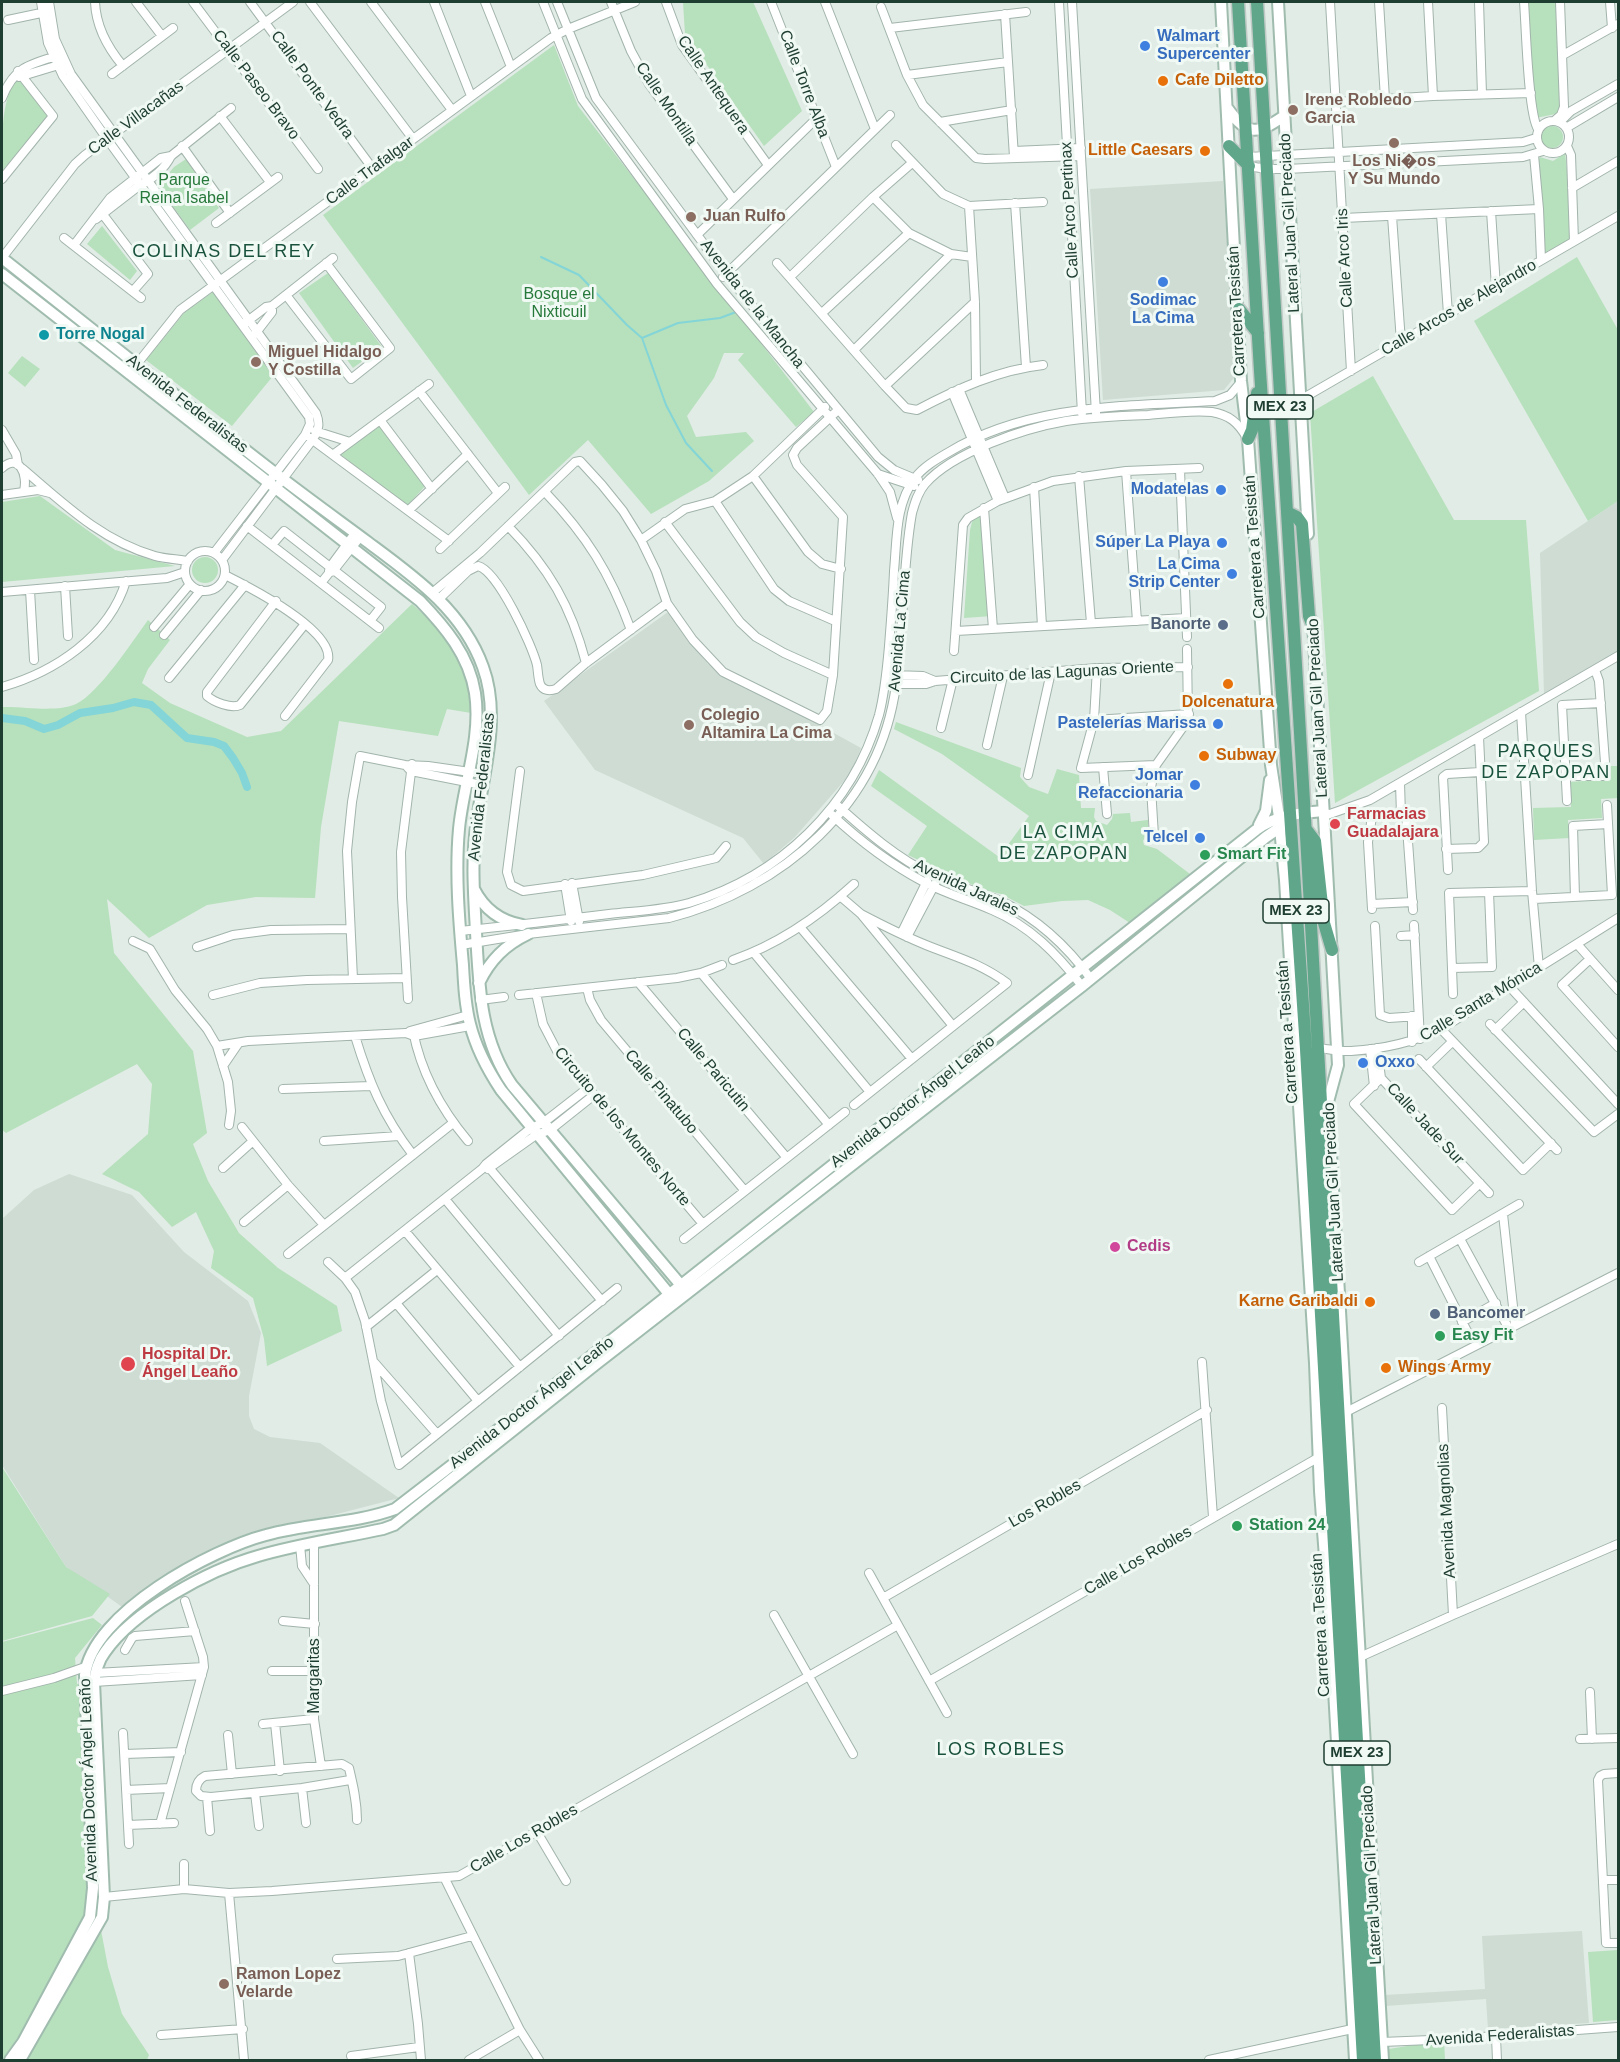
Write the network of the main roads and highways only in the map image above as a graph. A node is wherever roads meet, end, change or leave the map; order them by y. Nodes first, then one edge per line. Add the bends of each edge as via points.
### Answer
1 (1238, 2) edge
2 (1257, 2) edge
3 (1229, 146) road end
4 (1249, 161) junction
5 (1239, 309) road end
6 (1258, 333) junction
7 (1260, 371) junction
8 (1248, 439) road end
9 (1287, 512) junction
10 (1314, 629) road end
11 (1305, 820) junction
12 (1332, 950) road end
13 (1306, 1049) junction
14 (1333, 1448) junction
15 (1327, 1575) road end
16 (1336, 1585) junction
17 (1337, 1622) junction
18 (1331, 1637) road end
19 (1363, 2061) edge
20 (1375, 2061) edge

1 - 4 main road, Carretera a Tesistán / MEX 23
2 - 9 main road, Carretera a Tesistán / MEX 23
3 - 4 main road
4 - 6 main road, Carretera a Tesistán / MEX 23
5 - 6 main road
6 - 7 main road, Carretera a Tesistán / MEX 23
7 - 8 main road
7 - 13 main road, Carretera a Tesistán / MEX 23 via 1285,820
9 - 10 main road via 1302,524 1309,616
9 - 11 main road, Carretera a Tesistán / MEX 23
11 - 12 main road via 1315,841 1324,923
11 - 13 main road, Carretera a Tesistán / MEX 23
13 - 14 main road, Carretera a Tesistán / MEX 23 via 1306,1141
13 - 14 main road, Carretera a Tesistán / MEX 23 via 1333,1252
14 - 16 main road, Carretera a Tesistán / MEX 23
14 - 20 main road, Carretera a Tesistán / MEX 23
15 - 16 main road
16 - 17 main road, Carretera a Tesistán / MEX 23
17 - 18 main road
17 - 19 main road, Carretera a Tesistán / MEX 23 via 1357,2028

